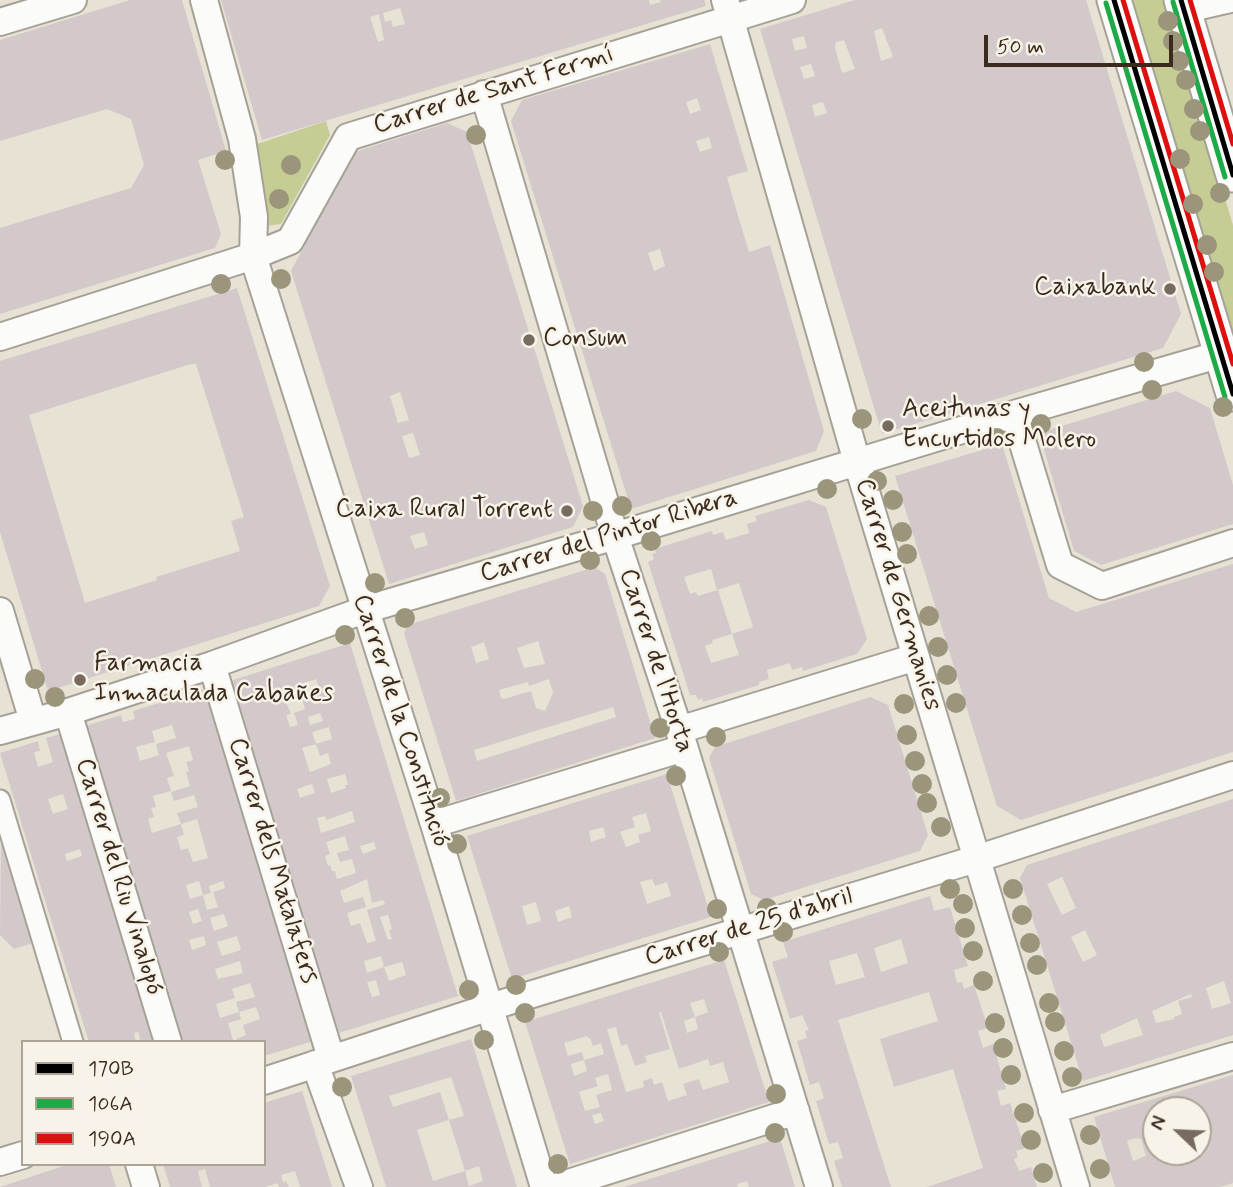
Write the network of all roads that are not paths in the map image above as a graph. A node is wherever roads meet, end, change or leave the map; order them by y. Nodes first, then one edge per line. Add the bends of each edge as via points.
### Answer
1 (73, 0) edge
2 (204, 0) edge
3 (792, 0) edge
4 (1114, 0) edge
5 (1233, 2) edge
6 (1183, 6) edge
7 (728, 9) edge
8 (0, 22) edge
9 (484, 94) junction
10 (1233, 175) edge
11 (253, 256) junction
12 (0, 337) edge
13 (1227, 351) edge
14 (1233, 394) edge
15 (1014, 414) junction
16 (857, 462) junction
17 (615, 536) junction
18 (1233, 543) edge
19 (364, 610) junction
20 (0, 611) edge
21 (916, 657) junction
22 (212, 665) junction
23 (68, 712) junction
24 (33, 721) junction
25 (0, 731) edge
26 (681, 739) junction
27 (1233, 775) edge
28 (0, 800) edge
29 (434, 824) junction
30 (975, 859) junction
31 (740, 931) junction
32 (490, 1007) junction
33 (72, 1040) edge
34 (167, 1040) edge
35 (1233, 1056) edge
36 (323, 1061) junction
37 (266, 1080) edge
38 (1052, 1110) junction
39 (796, 1111) junction
40 (21, 1156) edge
41 (0, 1162) edge
42 (140, 1166) edge
43 (146, 1187) edge
44 (359, 1187) edge
45 (544, 1187) edge
46 (556, 1187) edge
47 (819, 1187) edge
48 (1076, 1187) edge

1 - 8 street
2 - 11 street, Carrer de la Constitució via 242,139 254,217
3 - 7 street, Carrer de Sant Fermí
4 - 13 street
5 - 6 street
6 - 10 street
7 - 9 street, Carrer de Sant Fermí
7 - 16 street, Carrer de Germanies
9 - 11 street, Carrer de Sant Fermí via 348,137 290,242
9 - 17 street, Carrer de l'Horta
11 - 12 street, Carrer de Sant Fermí
11 - 19 street, Carrer de la Constitució
13 - 14 street
13 - 15 street, Carrer del Pintor Ribera
15 - 16 street, Carrer del Pintor Ribera
15 - 18 street via 1060,565 1102,586
16 - 17 street, Carrer del Pintor Ribera
16 - 21 street, Carrer de Germanies
17 - 19 street, Carrer del Pintor Ribera
17 - 26 street, Carrer de l'Horta
19 - 22 street, Carrer del Pintor Ribera
19 - 29 street, Carrer de la Constitució
20 - 24 street
21 - 26 street
21 - 30 street, Carrer de Germanies
22 - 23 street, Carrer del Pintor Ribera
22 - 36 street, Carrer dels Matalafers
23 - 24 street, Carrer del Pintor Ribera
23 - 34 street, Carrer del Riu Vinalopó
24 - 25 street, Carrer del Pintor Ribera
26 - 29 street
26 - 31 street, Carrer de l'Horta
27 - 30 street, Carrer de 25 d'abril
28 - 33 street
29 - 32 street, Carrer de la Constitució
30 - 31 street, Carrer de 25 d'abril
30 - 38 street, Carrer de Germanies
31 - 32 street, Carrer de 25 d'abril
31 - 39 street, Carrer de l'Horta
32 - 36 street, Carrer de 25 d'abril
32 - 45 street, Carrer de la Constitució
35 - 38 street
36 - 37 street, Carrer de 25 d'abril
36 - 44 street, Carrer dels Matalafers
38 - 48 street, Carrer de Germanies
39 - 46 street
39 - 47 street, Carrer de l'Horta
40 - 41 street
42 - 43 street

